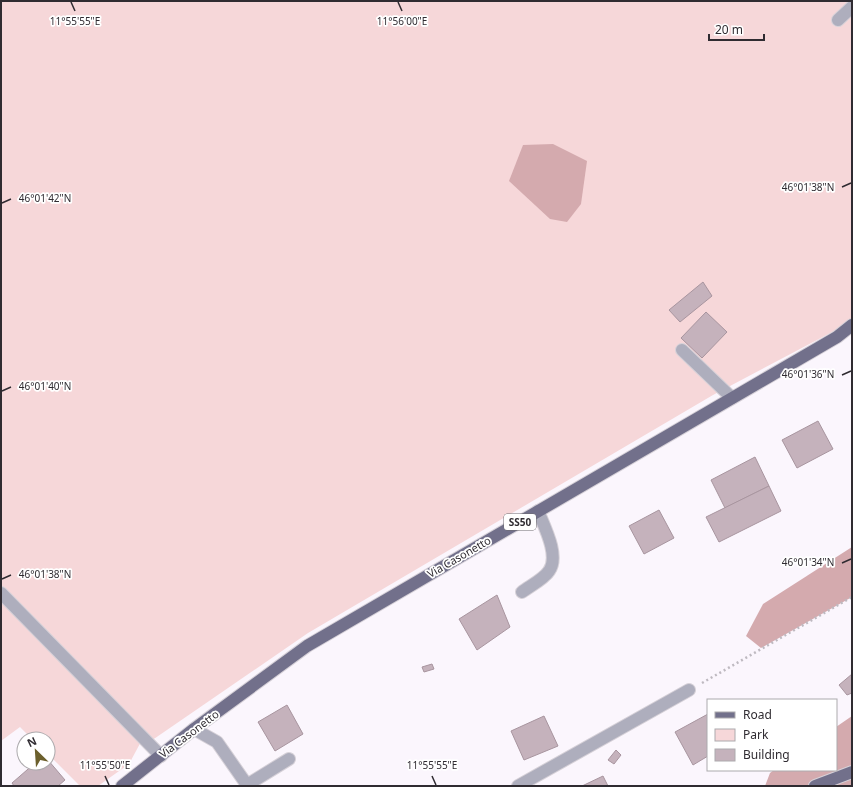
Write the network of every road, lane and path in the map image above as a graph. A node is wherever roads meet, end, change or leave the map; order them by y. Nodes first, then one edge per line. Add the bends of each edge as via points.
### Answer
1 (852, 7) edge
2 (838, 20) dead end
3 (852, 325) edge
4 (682, 350) dead end
5 (732, 398) junction
6 (538, 511) junction
7 (522, 592) dead end
8 (1, 593) edge
9 (852, 596) edge
10 (689, 690) joint
11 (194, 729) junction
12 (161, 756) junction
13 (289, 759) dead end
14 (852, 772) edge
15 (122, 786) edge
16 (247, 786) edge
17 (518, 786) edge
18 (815, 786) edge

1 - 2 street
3 - 5 main road, Via Casonetto / SS50 via 837,337
4 - 5 street
5 - 6 main road, Via Casonetto / SS50
6 - 7 street via 548,535 553,559 549,571
6 - 11 main road, Via Casonetto / SS50 via 307,646
8 - 12 street
9 - 10 path
10 - 17 street
11 - 12 main road, Via Casonetto
11 - 16 street via 217,742
12 - 15 main road, Via Casonetto
13 - 16 street
14 - 18 main road

